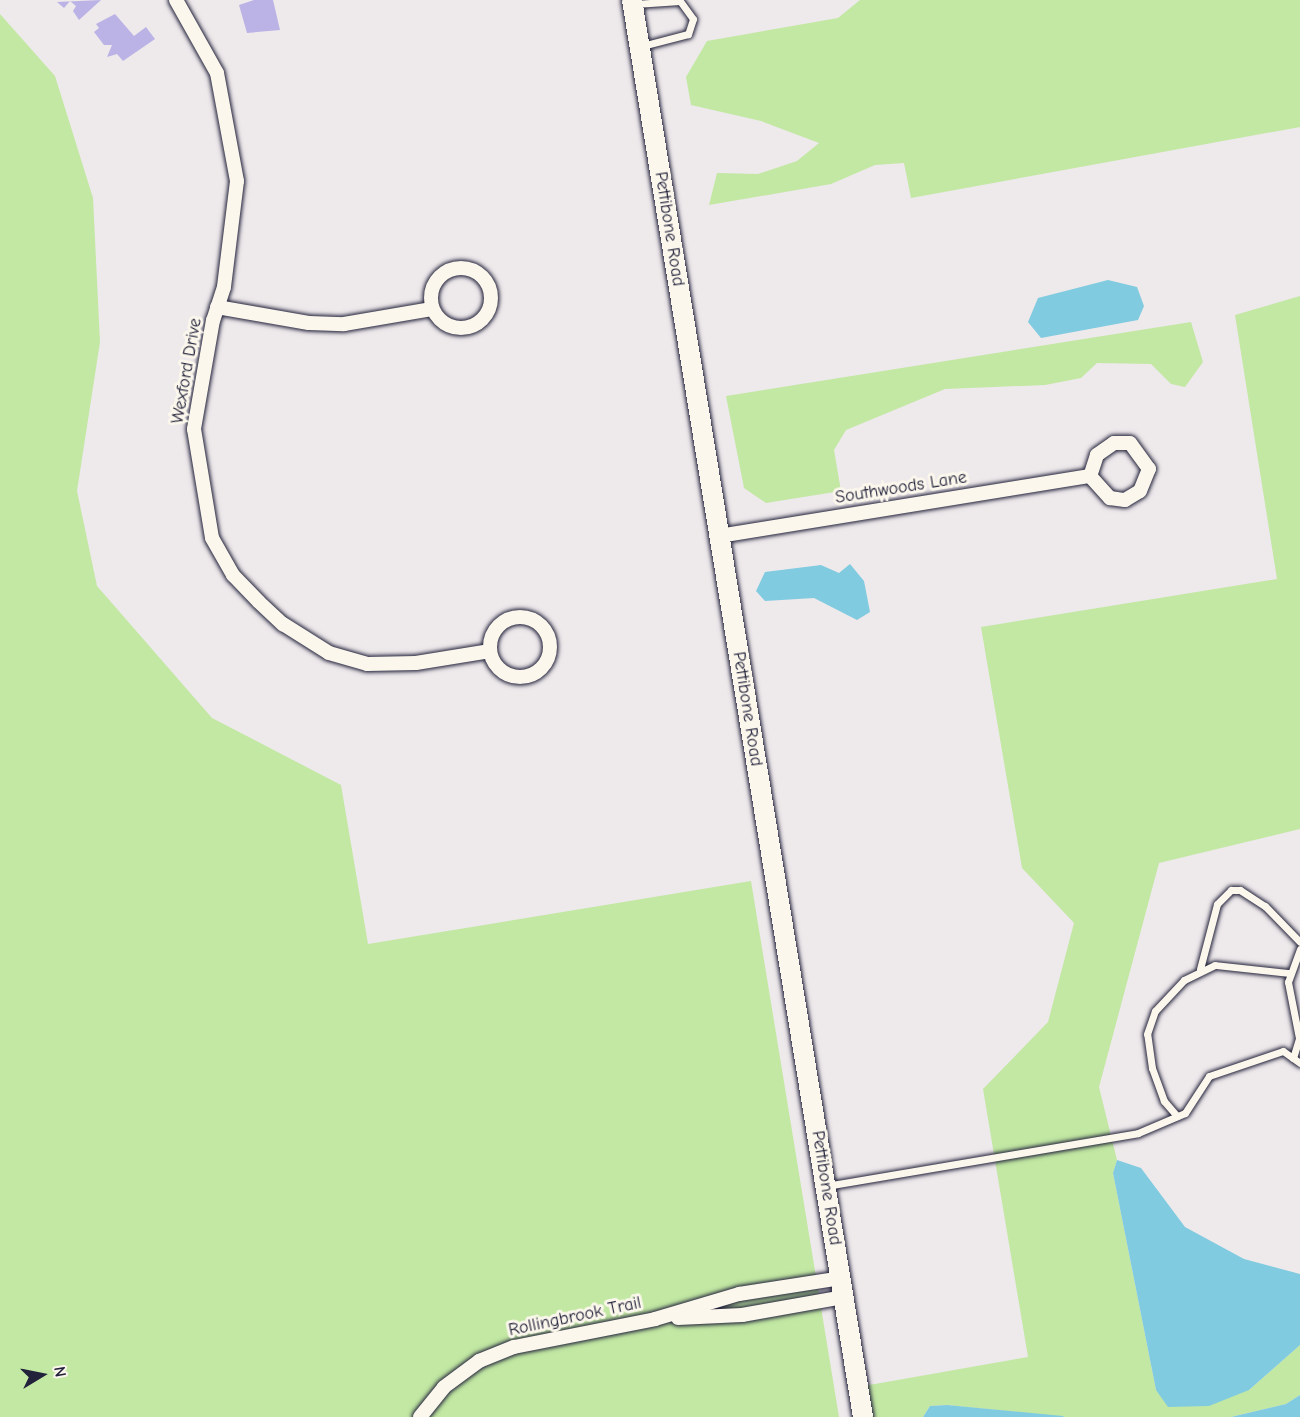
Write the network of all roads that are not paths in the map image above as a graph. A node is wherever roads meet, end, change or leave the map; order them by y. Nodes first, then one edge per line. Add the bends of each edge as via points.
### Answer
1 (176, 0) edge
2 (681, 1) edge
3 (632, 2) edge
4 (640, 46) junction
5 (217, 307) junction
6 (432, 309) junction
7 (1090, 476) junction
8 (719, 536) junction
9 (490, 651) junction
10 (1300, 942) edge
11 (1300, 949) edge
12 (1200, 969) junction
13 (1289, 973) junction
14 (1293, 1058) junction
15 (1300, 1063) edge
16 (1176, 1116) junction
17 (825, 1186) junction
18 (842, 1288) junction
19 (655, 1319) junction
20 (420, 1417) edge
21 (863, 1417) edge

1 - 5 street, Wexford Drive via 217,74 237,181 232,234
2 - 3 lane
2 - 4 lane via 692,13 691,30
3 - 4 street, Pettibone Road
4 - 8 street, Pettibone Road
5 - 6 street via 309,323 344,324
5 - 9 street, Wexford Drive via 194,429 212,538 233,575 283,624 329,653 358,662 416,663
6 - 6 street via 431,290 452,269 480,275 490,292 488,311 474,325 454,328
7 - 7 street via 1097,455 1114,442 1130,443 1149,469 1140,491 1125,500 1110,498
7 - 8 street, Southwoods Lane
8 - 17 street, Pettibone Road
9 - 9 street via 494,631 509,618 528,618 549,638 543,666 526,676 507,674
10 - 12 lane via 1252,896 1231,891 1217,904
11 - 13 lane
12 - 13 lane via 1215,964
12 - 16 lane via 1184,980 1148,1023 1152,1068 1164,1101
13 - 14 lane via 1299,1038
14 - 15 lane
14 - 16 lane via 1283,1051 1209,1076 1185,1113
16 - 17 lane via 1138,1133
17 - 18 street, Pettibone Road
18 - 19 street, Rollingbrook Trail via 742,1315
18 - 19 street, Rollingbrook Trail via 739,1294
18 - 21 street, Pettibone Road
19 - 20 street, Rollingbrook Trail via 514,1347 479,1361 453,1380

